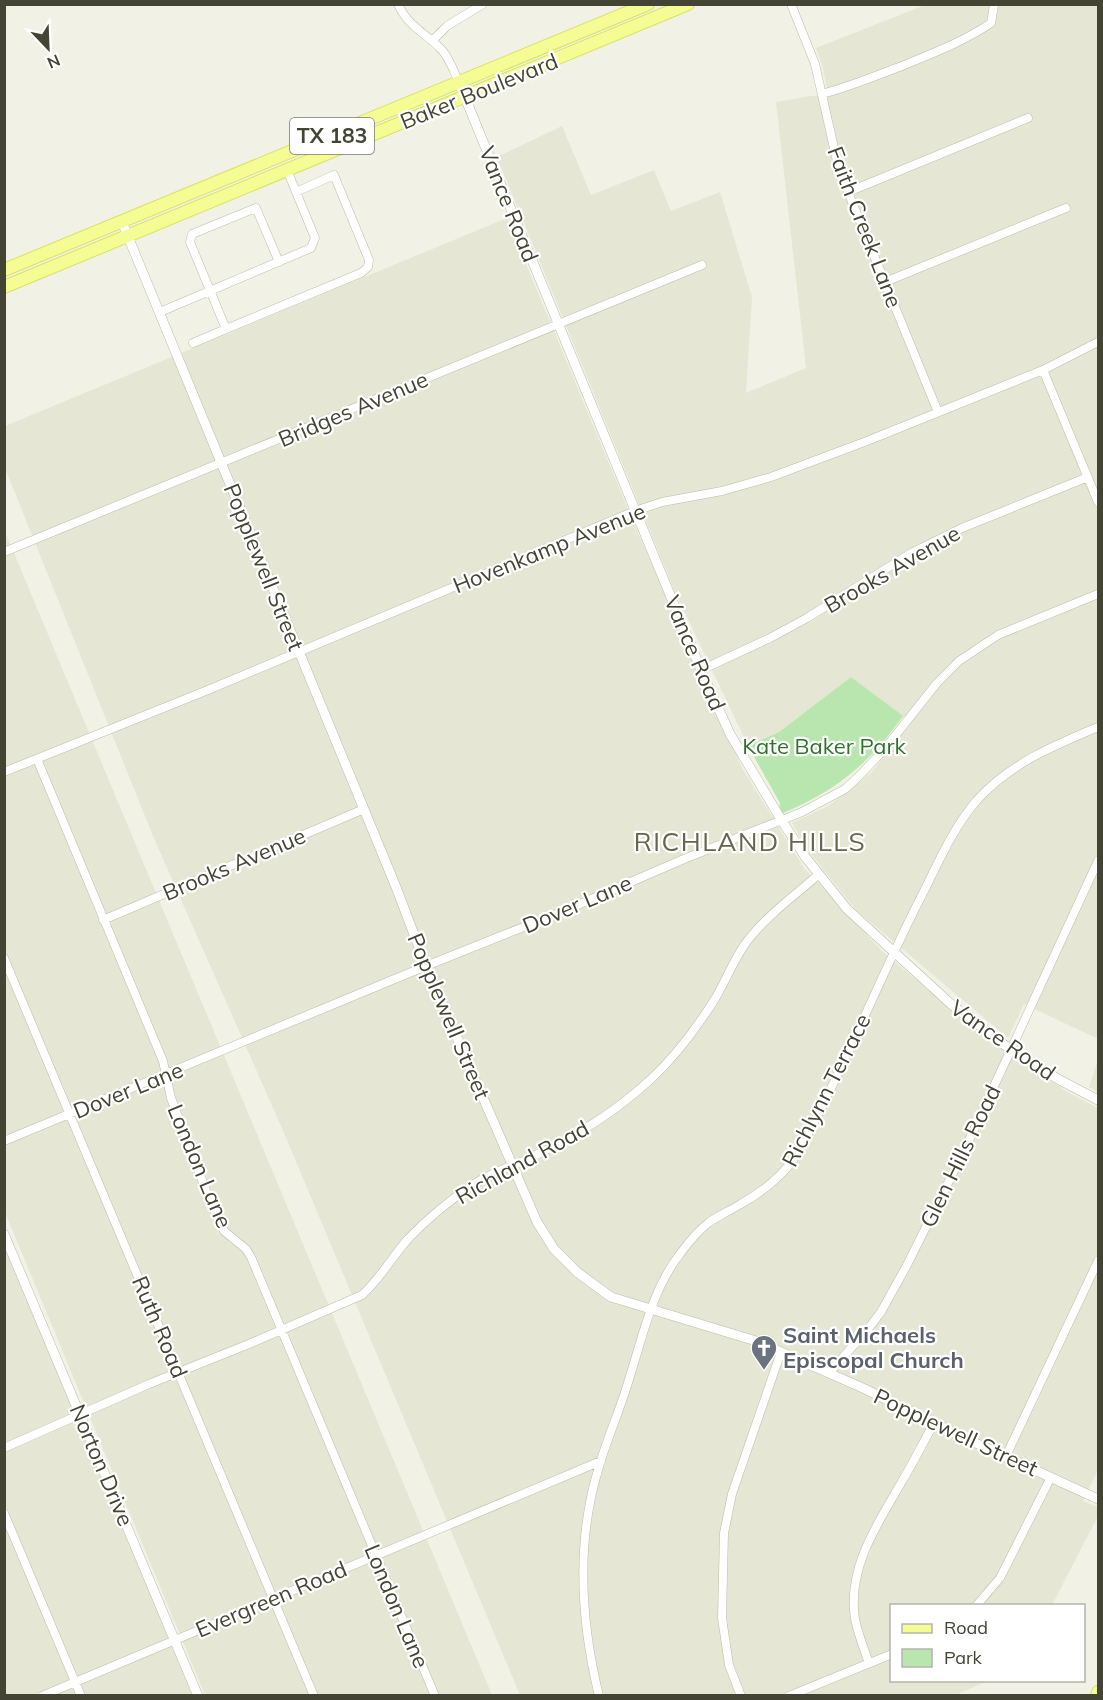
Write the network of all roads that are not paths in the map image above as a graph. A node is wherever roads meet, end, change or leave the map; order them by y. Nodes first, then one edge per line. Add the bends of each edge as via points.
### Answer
1 (398, 4) edge
2 (648, 4) edge
3 (688, 4) edge
4 (790, 4) edge
5 (482, 5) edge
6 (994, 6) edge
7 (432, 41) junction
8 (459, 83) junction
9 (822, 94) junction
10 (465, 96) junction
11 (1028, 118) dead end
12 (287, 170) junction
13 (296, 192) junction
14 (848, 192) junction
15 (1066, 207) dead end
16 (122, 222) junction
17 (128, 236) junction
18 (279, 262) junction
19 (702, 265) dead end
20 (4, 270) edge
21 (885, 282) junction
22 (4, 287) edge
23 (210, 291) junction
24 (160, 312) junction
25 (559, 324) junction
26 (226, 329) junction
27 (1098, 342) edge
28 (193, 343) dead end
29 (1043, 370) junction
30 (938, 412) junction
31 (222, 463) junction
32 (1088, 477) junction
33 (1098, 502) edge
34 (635, 511) junction
35 (4, 552) edge
36 (1098, 594) edge
37 (299, 653) junction
38 (701, 670) junction
39 (1098, 728) edge
40 (37, 759) junction
41 (4, 772) edge
42 (364, 809) junction
43 (782, 820) junction
44 (1098, 861) edge
45 (818, 875) junction
46 (103, 920) junction
47 (894, 953) junction
48 (4, 958) edge
49 (426, 966) junction
50 (1010, 1049) junction
51 (165, 1075) junction
52 (1098, 1100) edge
53 (70, 1114) junction
54 (4, 1142) edge
55 (512, 1166) junction
56 (4, 1234) edge
57 (1098, 1262) edge
58 (651, 1309) junction
59 (281, 1330) junction
60 (781, 1352) junction
61 (179, 1372) junction
62 (829, 1373) junction
63 (81, 1414) junction
64 (934, 1423) junction
65 (4, 1448) edge
66 (1006, 1456) junction
67 (601, 1461) junction
68 (1052, 1477) junction
69 (1098, 1499) edge
70 (4, 1514) edge
71 (375, 1555) junction
72 (273, 1597) junction
73 (977, 1604) edge
74 (174, 1640) junction
75 (890, 1654) edge
76 (869, 1663) junction
77 (75, 1682) junction
78 (42, 1695) edge
79 (81, 1695) edge
80 (198, 1695) edge
81 (314, 1695) edge
82 (435, 1695) edge
83 (599, 1695) edge
84 (741, 1695) edge
85 (789, 1695) edge

1 - 7 street via 411,24
2 - 8 main road, Baker Boulevard / TX 183
3 - 10 main road, Baker Boulevard / TX 183
4 - 9 street, Faith Creek Lane via 815,64
5 - 7 street via 447,26
6 - 9 street via 991,23 954,45
7 - 8 street via 447,56
8 - 10 street, Vance Road
8 - 16 main road, Baker Boulevard / TX 183
9 - 14 street, Faith Creek Lane via 839,170
10 - 12 main road, Baker Boulevard / TX 183
10 - 25 street, Vance Road
11 - 14 street
12 - 13 street
12 - 17 main road, Baker Boulevard / TX 183
13 - 18 street via 315,238 311,248
13 - 26 street via 334,176 369,260 368,267
14 - 21 street, Faith Creek Lane
15 - 21 street
16 - 17 street, Popplewell Street
16 - 20 main road, Baker Boulevard / TX 183
17 - 22 main road, Baker Boulevard / TX 183
17 - 24 street, Popplewell Street
18 - 23 street
18 - 23 street via 256,208 192,234 189,242
19 - 25 street, Bridges Avenue
21 - 30 street, Faith Creek Lane
23 - 24 street
23 - 26 street
24 - 31 street, Popplewell Street
25 - 31 street, Bridges Avenue
25 - 34 street, Vance Road
26 - 28 street
27 - 29 street, Hovenkamp Avenue
29 - 30 street, Hovenkamp Avenue
29 - 32 street
30 - 34 street, Hovenkamp Avenue via 771,477
31 - 35 street, Bridges Avenue
31 - 37 street, Popplewell Street
32 - 33 street
32 - 38 street, Brooks Avenue via 913,552 807,618
34 - 37 street, Hovenkamp Avenue
34 - 38 street, Vance Road
36 - 43 street, Dover Lane via 1013,627 959,661 857,778 829,798
37 - 40 street, Hovenkamp Avenue
37 - 42 street, Popplewell Street
38 - 43 street, Vance Road via 730,734
39 - 47 street, Richlynn Terrace via 1023,762 979,798 954,833
40 - 41 street, Hovenkamp Avenue
40 - 46 street, London Lane
42 - 46 street, Brooks Avenue
42 - 49 street, Popplewell Street
43 - 45 street, Vance Road
43 - 49 street, Dover Lane
44 - 50 street, Glen Hills Road
45 - 47 street, Vance Road
45 - 55 street, Richland Road via 743,947 714,1000 681,1048 649,1081 589,1127
46 - 51 street, London Lane via 163,1061
47 - 50 street, Vance Road via 952,1005
47 - 58 street, Richlynn Terrace via 794,1159 764,1190 699,1231 678,1256
48 - 53 street, Ruth Road
49 - 51 street, Dover Lane
49 - 55 street, Popplewell Street
50 - 52 street, Vance Road
50 - 62 street, Glen Hills Road via 907,1265 874,1320
51 - 53 street, Dover Lane
51 - 59 street, London Lane via 213,1209 224,1231 251,1257
53 - 54 street, Dover Lane
53 - 61 street, Ruth Road
55 - 58 street, Popplewell Street via 554,1249 611,1297
55 - 59 street, Richland Road via 475,1184 434,1214 362,1295
56 - 63 street, Norton Drive
57 - 66 street
58 - 60 street, Popplewell Street
58 - 67 street, Richlynn Terrace
59 - 61 street, Richland Road
59 - 71 street, London Lane
60 - 62 street, Popplewell Street
60 - 84 street via 735,1483 724,1533 722,1618 729,1665
61 - 63 street, Richland Road
61 - 72 street, Ruth Road
62 - 64 street, Popplewell Street
63 - 65 street, Richland Road
63 - 74 street, Norton Drive
64 - 66 street, Popplewell Street
64 - 76 street via 861,1558 855,1618
66 - 68 street, Popplewell Street
67 - 71 street, Evergreen Road
67 - 83 street, Richlynn Terrace via 583,1551 588,1638
68 - 69 street, Popplewell Street
68 - 73 street via 1000,1578
70 - 77 street
71 - 72 street, Evergreen Road
71 - 82 street, London Lane
72 - 74 street, Evergreen Road
72 - 81 street, Ruth Road
74 - 77 street, Evergreen Road
74 - 80 street, Norton Drive
75 - 76 street
76 - 85 street
77 - 78 street, Evergreen Road
77 - 79 street

